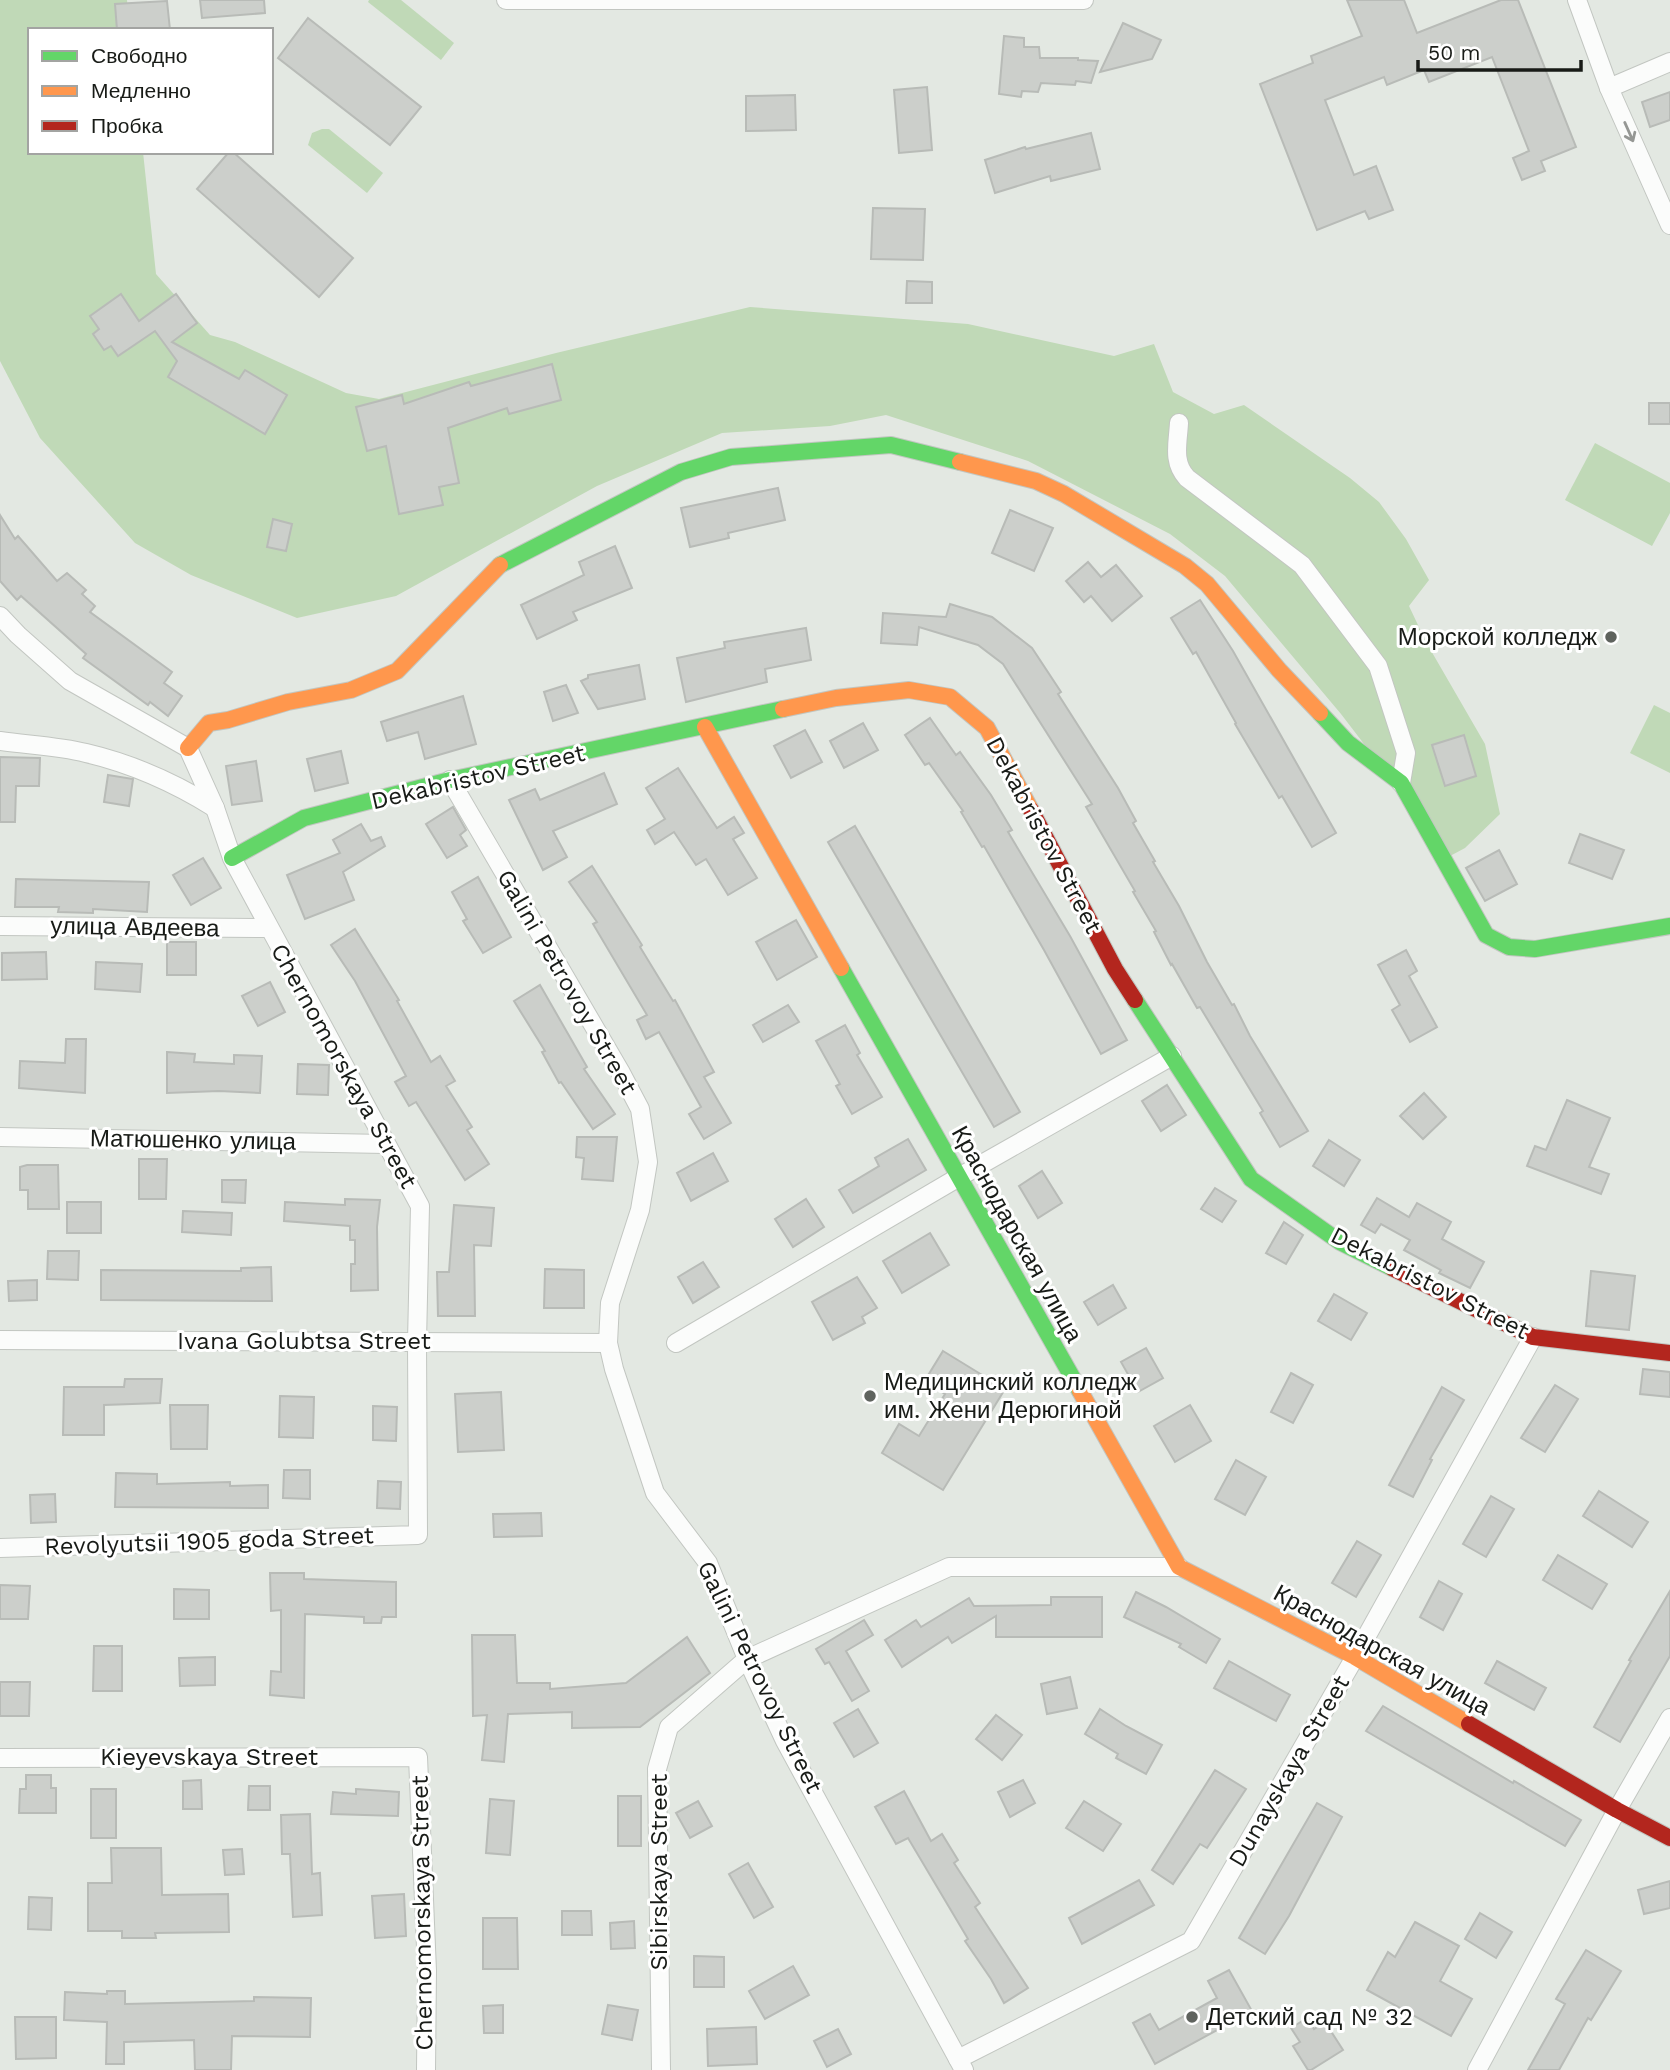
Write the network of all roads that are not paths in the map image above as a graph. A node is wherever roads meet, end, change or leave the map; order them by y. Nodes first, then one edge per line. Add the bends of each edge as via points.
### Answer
1 (506, 0) edge
2 (1083, 0) edge
3 (1577, 0) edge
4 (1670, 62) edge
5 (1609, 88) junction
6 (1670, 225) edge
7 (1179, 423) dead end
8 (0, 616) edge
9 (705, 727) junction
10 (0, 741) edge
11 (188, 748) junction
12 (450, 780) junction
13 (1401, 783) junction
14 (215, 808) junction
15 (232, 858) junction
16 (0, 926) edge
17 (1670, 926) edge
18 (270, 928) junction
19 (1172, 1056) junction
20 (0, 1137) edge
21 (385, 1144) junction
22 (958, 1177) junction
23 (1533, 1337) junction
24 (0, 1340) edge
25 (417, 1342) junction
26 (608, 1343) junction
27 (676, 1343) dead end
28 (1670, 1353) edge
29 (418, 1535) joint
30 (0, 1548) edge
31 (1179, 1567) junction
32 (1355, 1657) junction
33 (747, 1659) junction
34 (1670, 1718) edge
35 (418, 1757) joint
36 (0, 1758) edge
37 (1616, 1810) junction
38 (1670, 1838) edge
39 (961, 2064) edge
40 (426, 2070) edge
41 (661, 2070) edge
42 (1477, 2070) edge

1 - 2 street
3 - 5 street
4 - 5 street
5 -> 6 street
7 - 13 street via 1176,460 1180,470 1302,565 1378,666 1406,753
8 - 11 street via 70,681
9 - 12 street, Dekabristov Street
9 - 19 street, Dekabristov Street via 836,698 909,690 950,697 987,728 1115,969
9 - 22 street, Краснодарская улица
10 - 14 street via 85,752 142,770
11 - 13 street via 209,723 351,690 397,671 502,563 681,472 732,457 891,445 1036,481 1185,566 1207,584 1348,743
11 - 14 street
12 - 15 street, Dekabristov Street via 304,818
12 - 26 street, Galini Petrovoy Street via 640,1109 648,1162 640,1210 610,1303
13 - 17 street via 1486,935 1502,947 1535,950
14 - 15 street
15 - 18 street, Chernomorskaya Street
16 - 18 street, улица Авдеева
18 - 21 street, Chernomorskaya Street
19 - 22 street
19 - 23 street, Dekabristov Street via 1251,1179 1339,1242
20 - 21 street, Матюшенко улица
21 - 25 street, Chernomorskaya Street via 421,1206
22 - 27 street
22 - 31 street, Краснодарская улица
23 - 28 street, Dekabristov Street
23 - 32 street, Dunayskaya Street
24 - 25 street, Ivana Golubtsa Street
25 - 26 street, Ivana Golubtsa Street
25 - 29 street, Chernomorskaya Street
26 - 33 street, Galini Petrovoy Street via 655,1493 708,1563
29 - 30 street, Revolyutsii 1905 goda Street
31 - 32 street, Краснодарская улица
31 - 33 street, Sibirskaya Street via 949,1567
32 - 37 street, Краснодарская улица
32 - 39 street, Dunayskaya Street via 1191,1941
33 - 39 street, Galini Petrovoy Street via 785,1741
33 - 41 street, Sibirskaya Street via 668,1727 657,1769
34 - 37 street
35 - 36 street, Kieyevskaya Street
35 - 40 street, Chernomorskaya Street via 427,1971
37 - 38 street, Краснодарская улица
37 - 42 street

